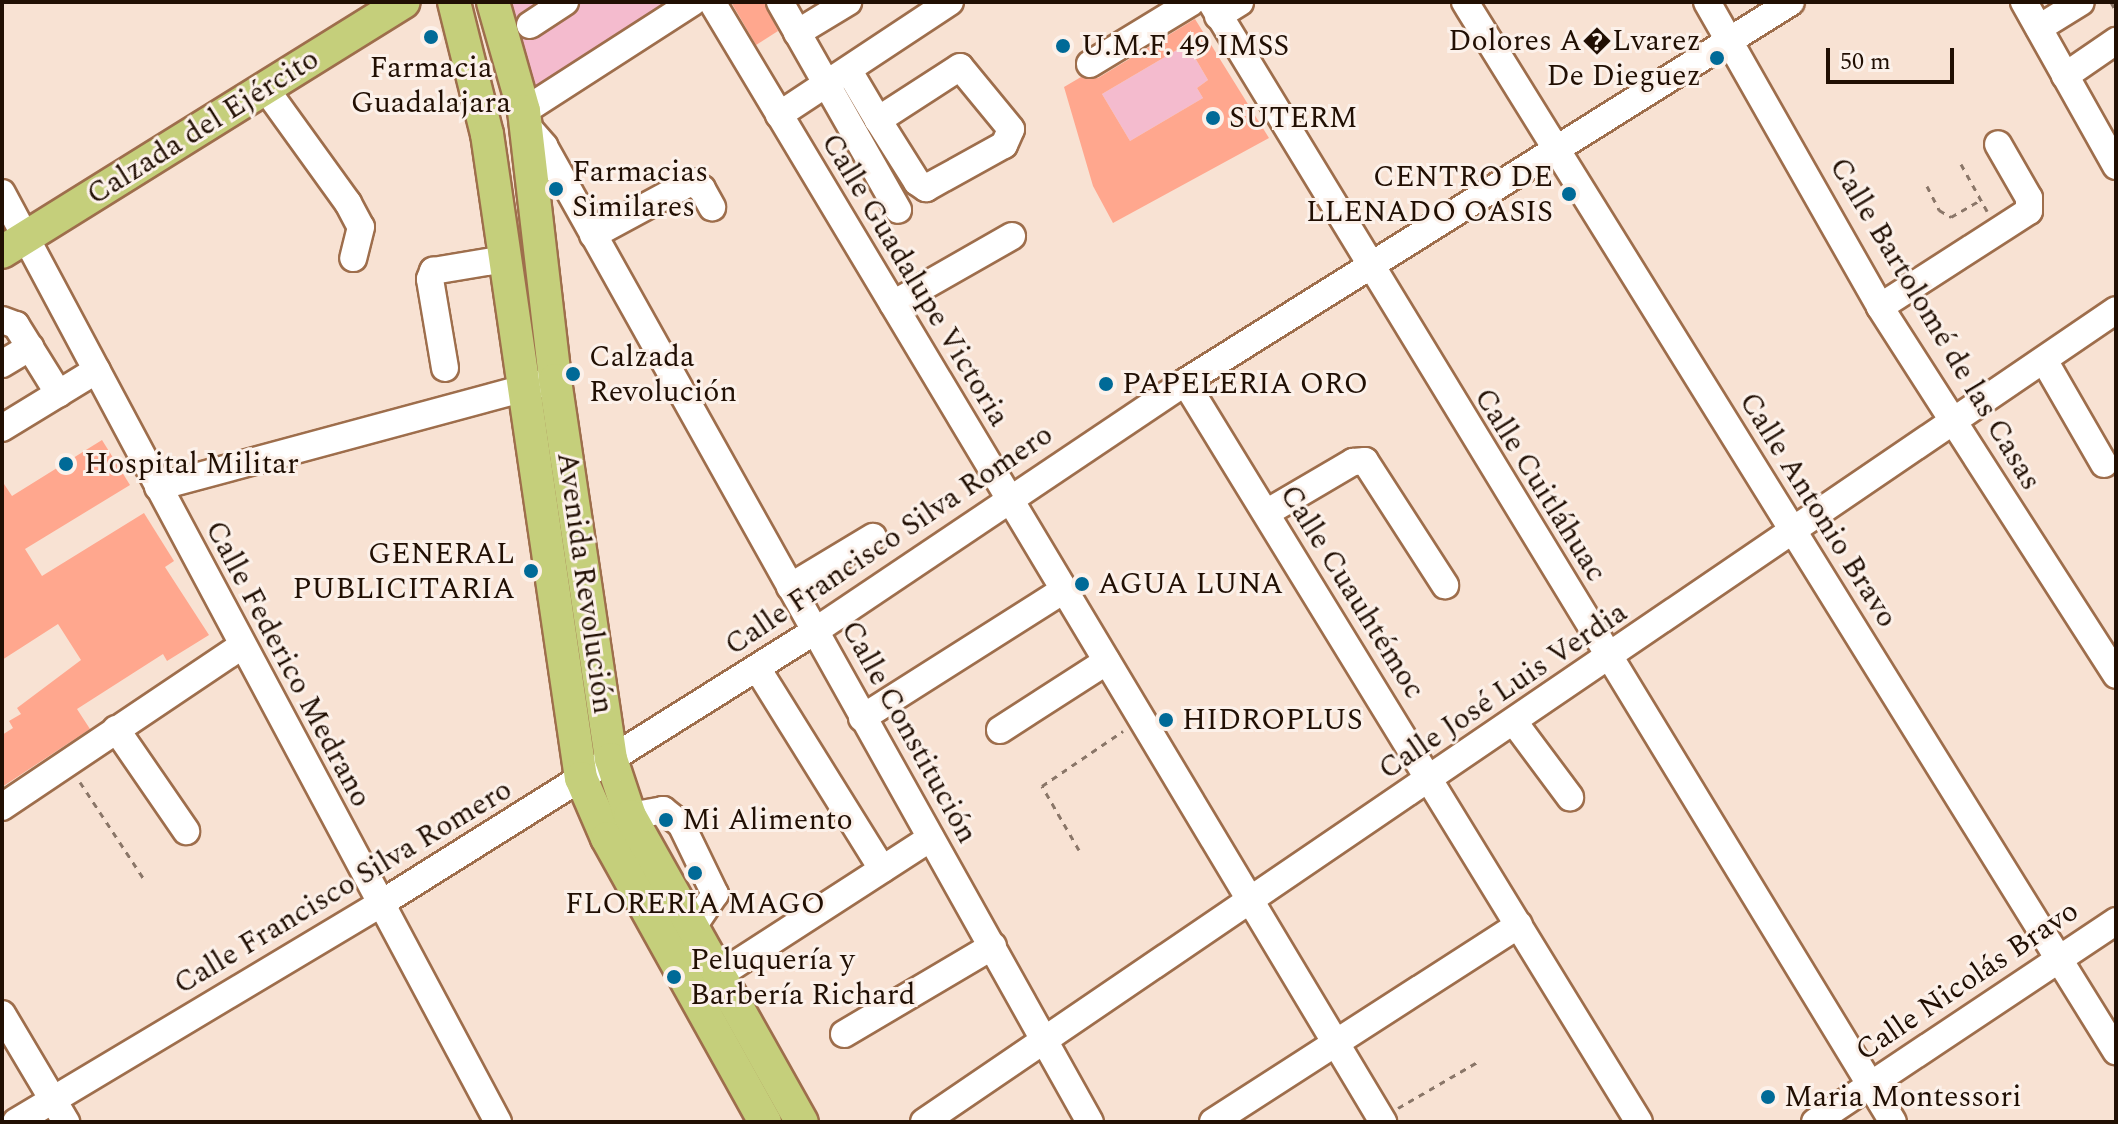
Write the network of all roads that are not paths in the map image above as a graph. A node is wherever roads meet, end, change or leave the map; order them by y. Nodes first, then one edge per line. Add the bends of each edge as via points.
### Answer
1 (403, 2) edge
2 (454, 2) edge
3 (493, 2) edge
4 (565, 2) edge
5 (693, 2) edge
6 (712, 2) edge
7 (780, 2) edge
8 (848, 2) edge
9 (950, 2) edge
10 (1192, 2) edge
11 (1465, 2) edge
12 (1707, 2) edge
13 (1791, 2) edge
14 (2024, 2) edge
15 (2081, 2) edge
16 (1223, 7) edge
17 (530, 25) dead end
18 (2039, 28) junction
19 (797, 33) junction
20 (1731, 39) junction
21 (2116, 41) edge
22 (1090, 64) dead end
23 (849, 71) junction
24 (2065, 76) junction
25 (827, 85) junction
26 (265, 88) junction
27 (779, 115) junction
28 (525, 118) junction
29 (878, 120) junction
30 (1998, 144) dead end
31 (1556, 149) junction
32 (2116, 166) edge
33 (2, 193) edge
34 (712, 207) dead end
35 (898, 210) dead end
36 (593, 235) junction
37 (1012, 236) dead end
38 (14, 244) edge
39 (353, 258) dead end
40 (505, 259) junction
41 (1368, 266) junction
42 (893, 304) junction
43 (1880, 307) junction
44 (2116, 310) edge
45 (2, 320) edge
46 (30, 347) junction
47 (2044, 360) junction
48 (2, 364) edge
49 (445, 368) dead end
50 (97, 370) junction
51 (555, 380) junction
52 (1185, 382) junction
53 (524, 388) junction
54 (59, 394) junction
55 (1954, 422) junction
56 (2, 428) edge
57 (2104, 464) dead end
58 (158, 487) junction
59 (1011, 500) junction
60 (1266, 513) junction
61 (1794, 532) junction
62 (873, 537) dead end
63 (1445, 585) dead end
64 (790, 587) junction
65 (1064, 590) junction
66 (815, 631) junction
67 (242, 646) junction
68 (1609, 657) junction
69 (1107, 661) junction
70 (757, 668) junction
71 (2116, 675) edge
72 (862, 718) junction
73 (1514, 722) junction
74 (116, 729) junction
75 (1000, 730) dead end
76 (611, 759) junction
77 (581, 778) junction
78 (1430, 779) junction
79 (1570, 797) dead end
80 (2, 807) edge
81 (186, 831) dead end
82 (931, 838) junction
83 (882, 869) junction
84 (1254, 902) junction
85 (380, 904) junction
86 (2116, 921) edge
87 (1519, 925) junction
88 (993, 946) junction
89 (2059, 959) junction
90 (719, 975) junction
91 (2, 1014) edge
92 (844, 1034) dead end
93 (1046, 1039) junction
94 (1335, 1043) junction
95 (2116, 1051) edge
96 (1870, 1084) junction
97 (59, 1111) edge
98 (1382, 1120) edge
99 (16, 1122) edge
100 (498, 1122) edge
101 (765, 1122) edge
102 (802, 1122) edge
103 (924, 1122) edge
104 (1090, 1122) edge
105 (1213, 1122) edge
106 (1639, 1122) edge
107 (1815, 1122) edge
108 (1893, 1122) edge

1 - 26 main road, Calzada del Ejército
2 - 40 main road, Avenida Revolución via 478,87
3 - 28 main road, Avenida Revolución
4 - 17 street
5 - 28 street
6 - 27 street, Calle Guadalupe Victoria
7 - 19 street
8 - 19 street
9 - 23 street
10 - 22 street
11 - 31 street, Calle Antonio Bravo
12 - 20 street, Calle Bartolomé de las Casas
13 - 20 street, Calle Francisco Silva Romero
14 - 18 street
15 - 18 street
16 - 41 street, Calle Cuitláhuac
18 - 24 street
19 - 25 street
20 - 31 street, Calle Francisco Silva Romero
20 - 43 street, Calle Bartolomé de las Casas
21 - 24 street
23 - 25 street
23 - 29 street
24 - 32 street
25 - 27 street
25 - 35 street
26 - 38 main road, Calzada del Ejército
26 - 39 street via 361,227
27 - 42 street, Calle Guadalupe Victoria
28 - 36 street, Calle Constitución
28 - 51 main road, Avenida Revolución
29 - 29 street via 926,188 1004,145 1011,129 960,67
30 - 43 street via 2030,204 2025,215
31 - 41 street, Calle Francisco Silva Romero
31 - 61 street, Calle Antonio Bravo
33 - 38 street, Calle Federico Medrano
34 - 36 street via 691,182
36 - 64 street, Calle Constitución
37 - 42 street
38 - 50 street, Calle Federico Medrano
40 - 49 street via 433,271
40 - 53 main road, Avenida Revolución
41 - 52 street, Calle Francisco Silva Romero
41 - 68 street, Calle Cuitláhuac
42 - 59 street, Calle Guadalupe Victoria
43 - 55 street, Calle Bartolomé de las Casas
44 - 47 street, Calle José Luis Verdia
45 - 46 street via 16,325
46 - 48 street
46 - 54 street
47 - 55 street, Calle José Luis Verdia
47 - 57 street
50 - 54 street
50 - 58 street, Calle Federico Medrano
51 - 53 street
51 - 76 main road, Avenida Revolución
52 - 59 street, Calle Francisco Silva Romero
52 - 60 street, Calle Cuauhtémoc
53 - 58 street
53 - 77 main road, Avenida Revolución
54 - 56 street
55 - 61 street, Calle José Luis Verdia
55 - 71 street, Calle Bartolomé de las Casas
58 - 67 street, Calle Federico Medrano
59 - 65 street, Calle Guadalupe Victoria
59 - 66 street, Calle Francisco Silva Romero
60 - 63 street via 1353,462 1365,461
60 - 78 street, Calle Cuauhtémoc
61 - 68 street, Calle José Luis Verdia
61 - 89 street, Calle Antonio Bravo
62 - 64 street
64 - 66 street, Calle Constitución
65 - 69 street, Calle Guadalupe Victoria
65 - 72 street
66 - 70 street, Calle Francisco Silva Romero
66 - 72 street, Calle Constitución
67 - 74 street
67 - 85 street, Calle Federico Medrano
68 - 73 street, Calle José Luis Verdia
68 - 96 street, Calle Cuitláhuac
69 - 75 street
69 - 84 street, Calle Guadalupe Victoria
70 - 76 street, Calle Francisco Silva Romero
70 - 83 street
72 - 82 street, Calle Constitución
73 - 78 street, Calle José Luis Verdia
73 - 79 street
74 - 80 street
74 - 81 street
76 - 77 street, Calle Francisco Silva Romero
76 - 90 main road, Avenida Revolución via 630,816
77 - 85 street, Calle Francisco Silva Romero
77 - 101 main road, Avenida Revolución via 607,838
78 - 84 street, Calle José Luis Verdia
78 - 87 street, Calle Cuauhtémoc
82 - 83 street
82 - 88 street, Calle Constitución
83 - 90 street
84 - 93 street, Calle José Luis Verdia
84 - 94 street, Calle Guadalupe Victoria
85 - 97 street, Calle Francisco Silva Romero
85 - 100 street, Calle Federico Medrano
86 - 89 street, Calle Nicolás Bravo
87 - 94 street
87 - 106 street, Calle Cuauhtémoc
88 - 92 street
88 - 93 street, Calle Constitución
89 - 95 street, Calle Antonio Bravo
89 - 96 street, Calle Nicolás Bravo
90 - 102 main road, Avenida Revolución
91 - 97 street
93 - 103 street, Calle José Luis Verdia
93 - 104 street, Calle Constitución
94 - 98 street, Calle Guadalupe Victoria
94 - 105 street
96 - 107 street, Calle Nicolás Bravo
96 - 108 street, Calle Cuitláhuac
97 - 99 street, Calle Francisco Silva Romero

